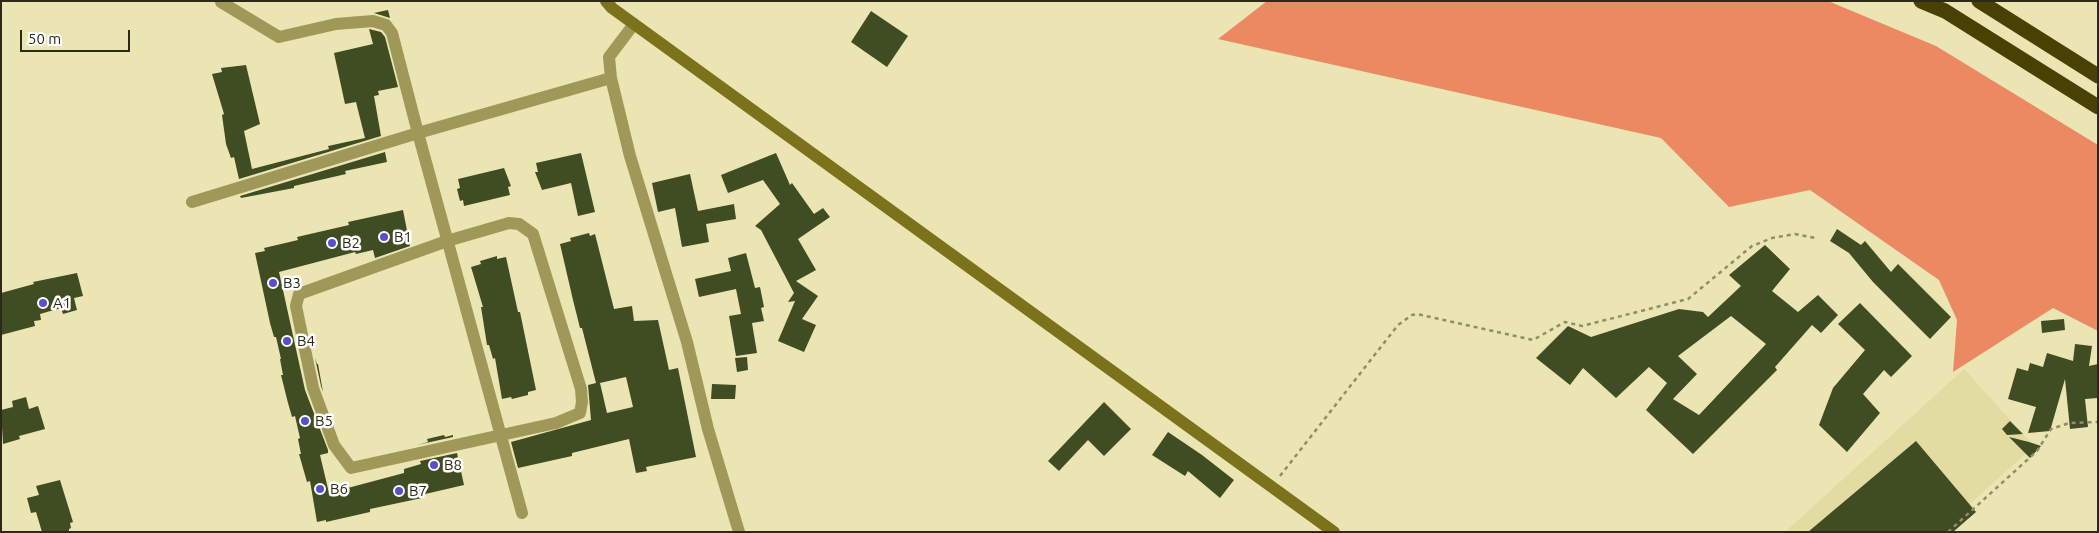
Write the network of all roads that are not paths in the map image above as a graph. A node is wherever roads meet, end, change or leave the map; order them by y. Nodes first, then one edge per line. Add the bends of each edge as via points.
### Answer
1 (594, 1) edge
2 (1921, 1) edge
3 (1979, 1) edge
4 (221, 2) edge
5 (609, 5) edge
6 (634, 24) junction
7 (2098, 76) edge
8 (611, 78) junction
9 (2098, 107) edge
10 (418, 133) junction
11 (192, 202) dead end
12 (448, 241) junction
13 (501, 436) junction
14 (522, 513) dead end
15 (739, 532) edge
16 (1334, 532) edge

1 - 5 main road
2 - 9 highway via 1946,11
3 - 7 highway
4 - 10 street via 279,37 336,24 373,22 386,25 392,34
5 - 6 main road
6 - 8 street via 609,56
6 - 16 main road
8 - 10 street
8 - 15 street via 630,156 687,342 708,430
10 - 11 street
10 - 12 street
12 - 13 street
12 - 13 street via 508,223 519,224 532,234 581,389 580,413 556,423
12 - 13 street via 299,294 296,306 313,388 334,445 351,468
13 - 14 street

